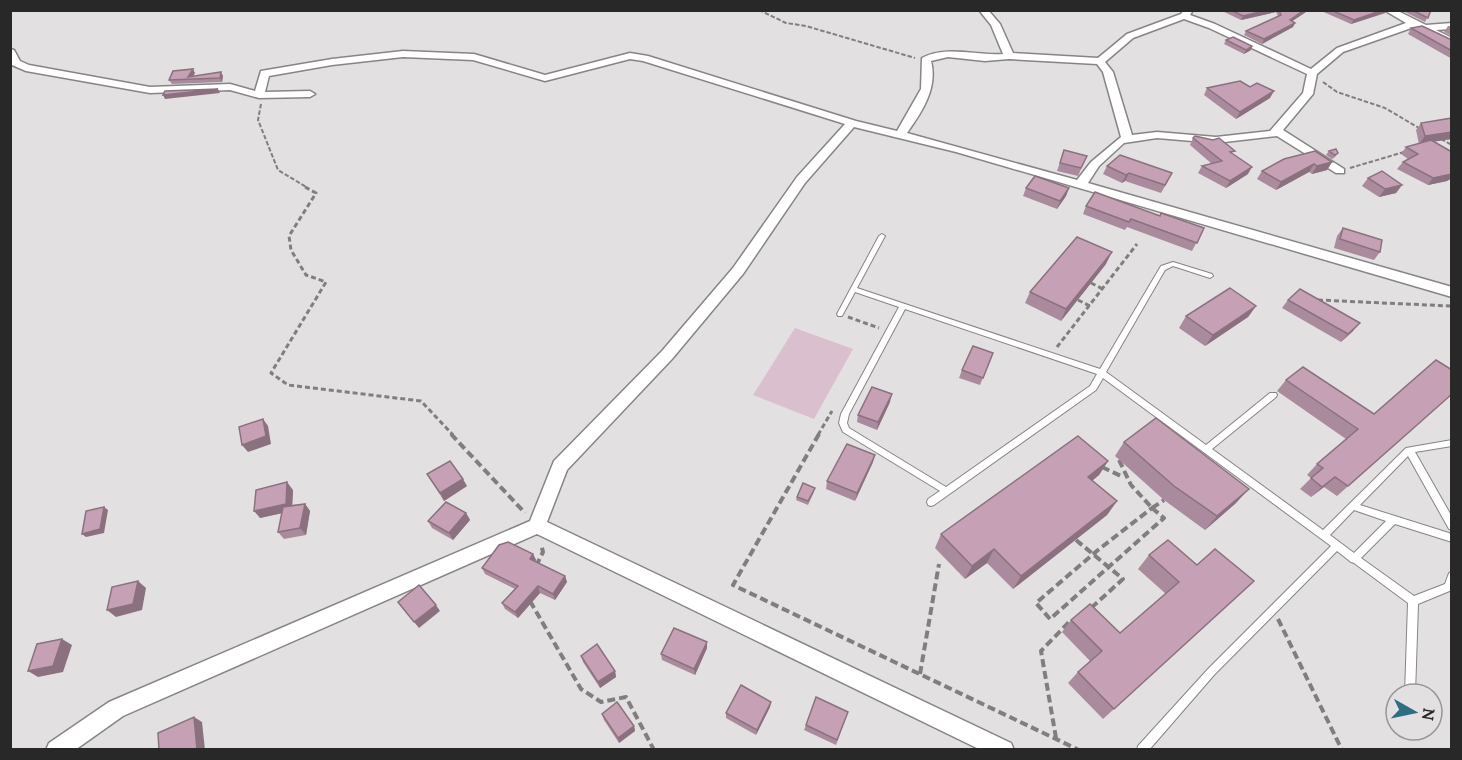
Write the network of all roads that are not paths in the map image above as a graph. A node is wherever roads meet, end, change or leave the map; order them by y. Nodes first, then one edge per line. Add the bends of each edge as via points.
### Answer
1 (983, 10) edge
2 (1388, 10) edge
3 (1186, 13) edge
4 (1420, 25) junction
5 (1452, 26) edge
6 (1452, 42) edge
7 (10, 52) edge
8 (1009, 56) junction
9 (1100, 61) junction
10 (1312, 73) junction
11 (310, 94) dead end
12 (259, 95) junction
13 (852, 123) junction
14 (1277, 131) junction
15 (900, 135) junction
16 (1127, 139) junction
17 (1340, 171) road end
18 (1080, 185) junction
19 (882, 236) dead end
20 (1210, 276) dead end
21 (853, 289) junction
22 (1452, 292) edge
23 (903, 306) junction
24 (840, 314) road end
25 (1102, 373) junction
26 (1273, 395) dead end
27 (1452, 443) edge
28 (1206, 450) junction
29 (1408, 450) junction
30 (946, 492) junction
31 (931, 502) dead end
32 (1352, 506) junction
33 (1393, 520) junction
34 (537, 526) junction
35 (1452, 526) edge
36 (1323, 536) junction
37 (1452, 538) edge
38 (1336, 546) junction
39 (1354, 560) junction
40 (1452, 576) edge
41 (1450, 589) edge
42 (1413, 601) junction
43 (1410, 682) edge
44 (56, 750) edge
45 (1004, 750) edge
46 (1142, 750) edge

1 - 8 street via 995,24
2 - 4 street
3 - 9 street via 1130,36
3 - 10 street
4 - 5 street
4 - 6 street
4 - 10 street via 1340,50
7 - 12 street via 16,63 26,68 73,77 150,90 230,87
8 - 9 street
8 - 15 street via 948,54 926,60 929,68 921,101
9 - 16 street via 1108,72
10 - 14 street via 1308,94
11 - 12 street
12 - 13 street via 265,73 404,54 474,57 545,78 630,56
13 - 15 street
13 - 34 street via 801,180 738,271 667,355 560,466
14 - 16 street via 1216,140 1157,135
14 - 17 street
15 - 18 street
16 - 18 street via 1095,164
18 - 22 street
19 - 21 lane
20 - 25 lane via 1173,264 1163,268
21 - 23 lane
21 - 24 lane
23 - 25 lane
23 - 30 lane via 843,423 846,430
25 - 28 lane
25 - 30 lane via 1092,388
26 - 28 lane
27 - 29 lane
28 - 36 lane
29 - 32 lane
29 - 35 lane
30 - 31 lane
32 - 33 lane
32 - 36 lane
33 - 37 lane
33 - 39 lane
34 - 44 street via 116,709
34 - 45 street
36 - 38 lane
38 - 39 lane
38 - 46 lane via 1211,672
39 - 42 lane
40 - 41 lane
41 - 42 lane
42 - 43 lane

